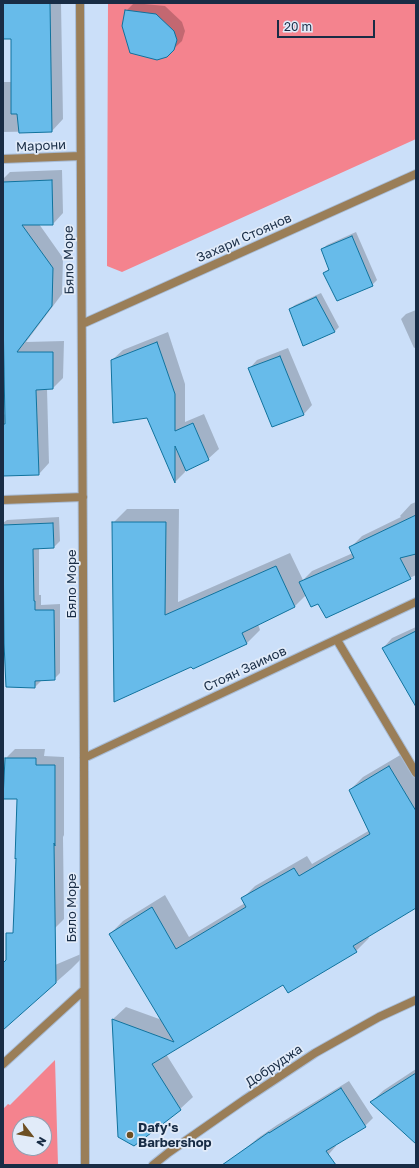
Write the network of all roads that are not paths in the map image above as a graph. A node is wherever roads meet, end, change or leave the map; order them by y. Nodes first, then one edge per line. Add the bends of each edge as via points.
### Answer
1 (80, 3) edge
2 (80, 156) junction
3 (3, 159) edge
4 (416, 174) edge
5 (82, 324) junction
6 (83, 497) junction
7 (3, 500) edge
8 (416, 602) edge
9 (337, 640) junction
10 (84, 758) junction
11 (416, 773) edge
12 (84, 990) junction
13 (416, 1000) edge
14 (3, 1064) edge
15 (85, 1165) edge
16 (153, 1165) edge

1 - 2 street, Бяло Море
2 - 3 street, Марони
2 - 5 street, Бяло Море
4 - 5 street, Захари Стоянов
5 - 6 street, Бяло Море
6 - 7 street
6 - 10 street, Бяло Море
8 - 9 street, Стоян Заимов
9 - 10 street, Стоян Заимов
9 - 11 street
10 - 12 street, Бяло Море
12 - 14 street
12 - 15 street, Бяло Море
13 - 16 street, Добруджа via 379,1016 315,1052

